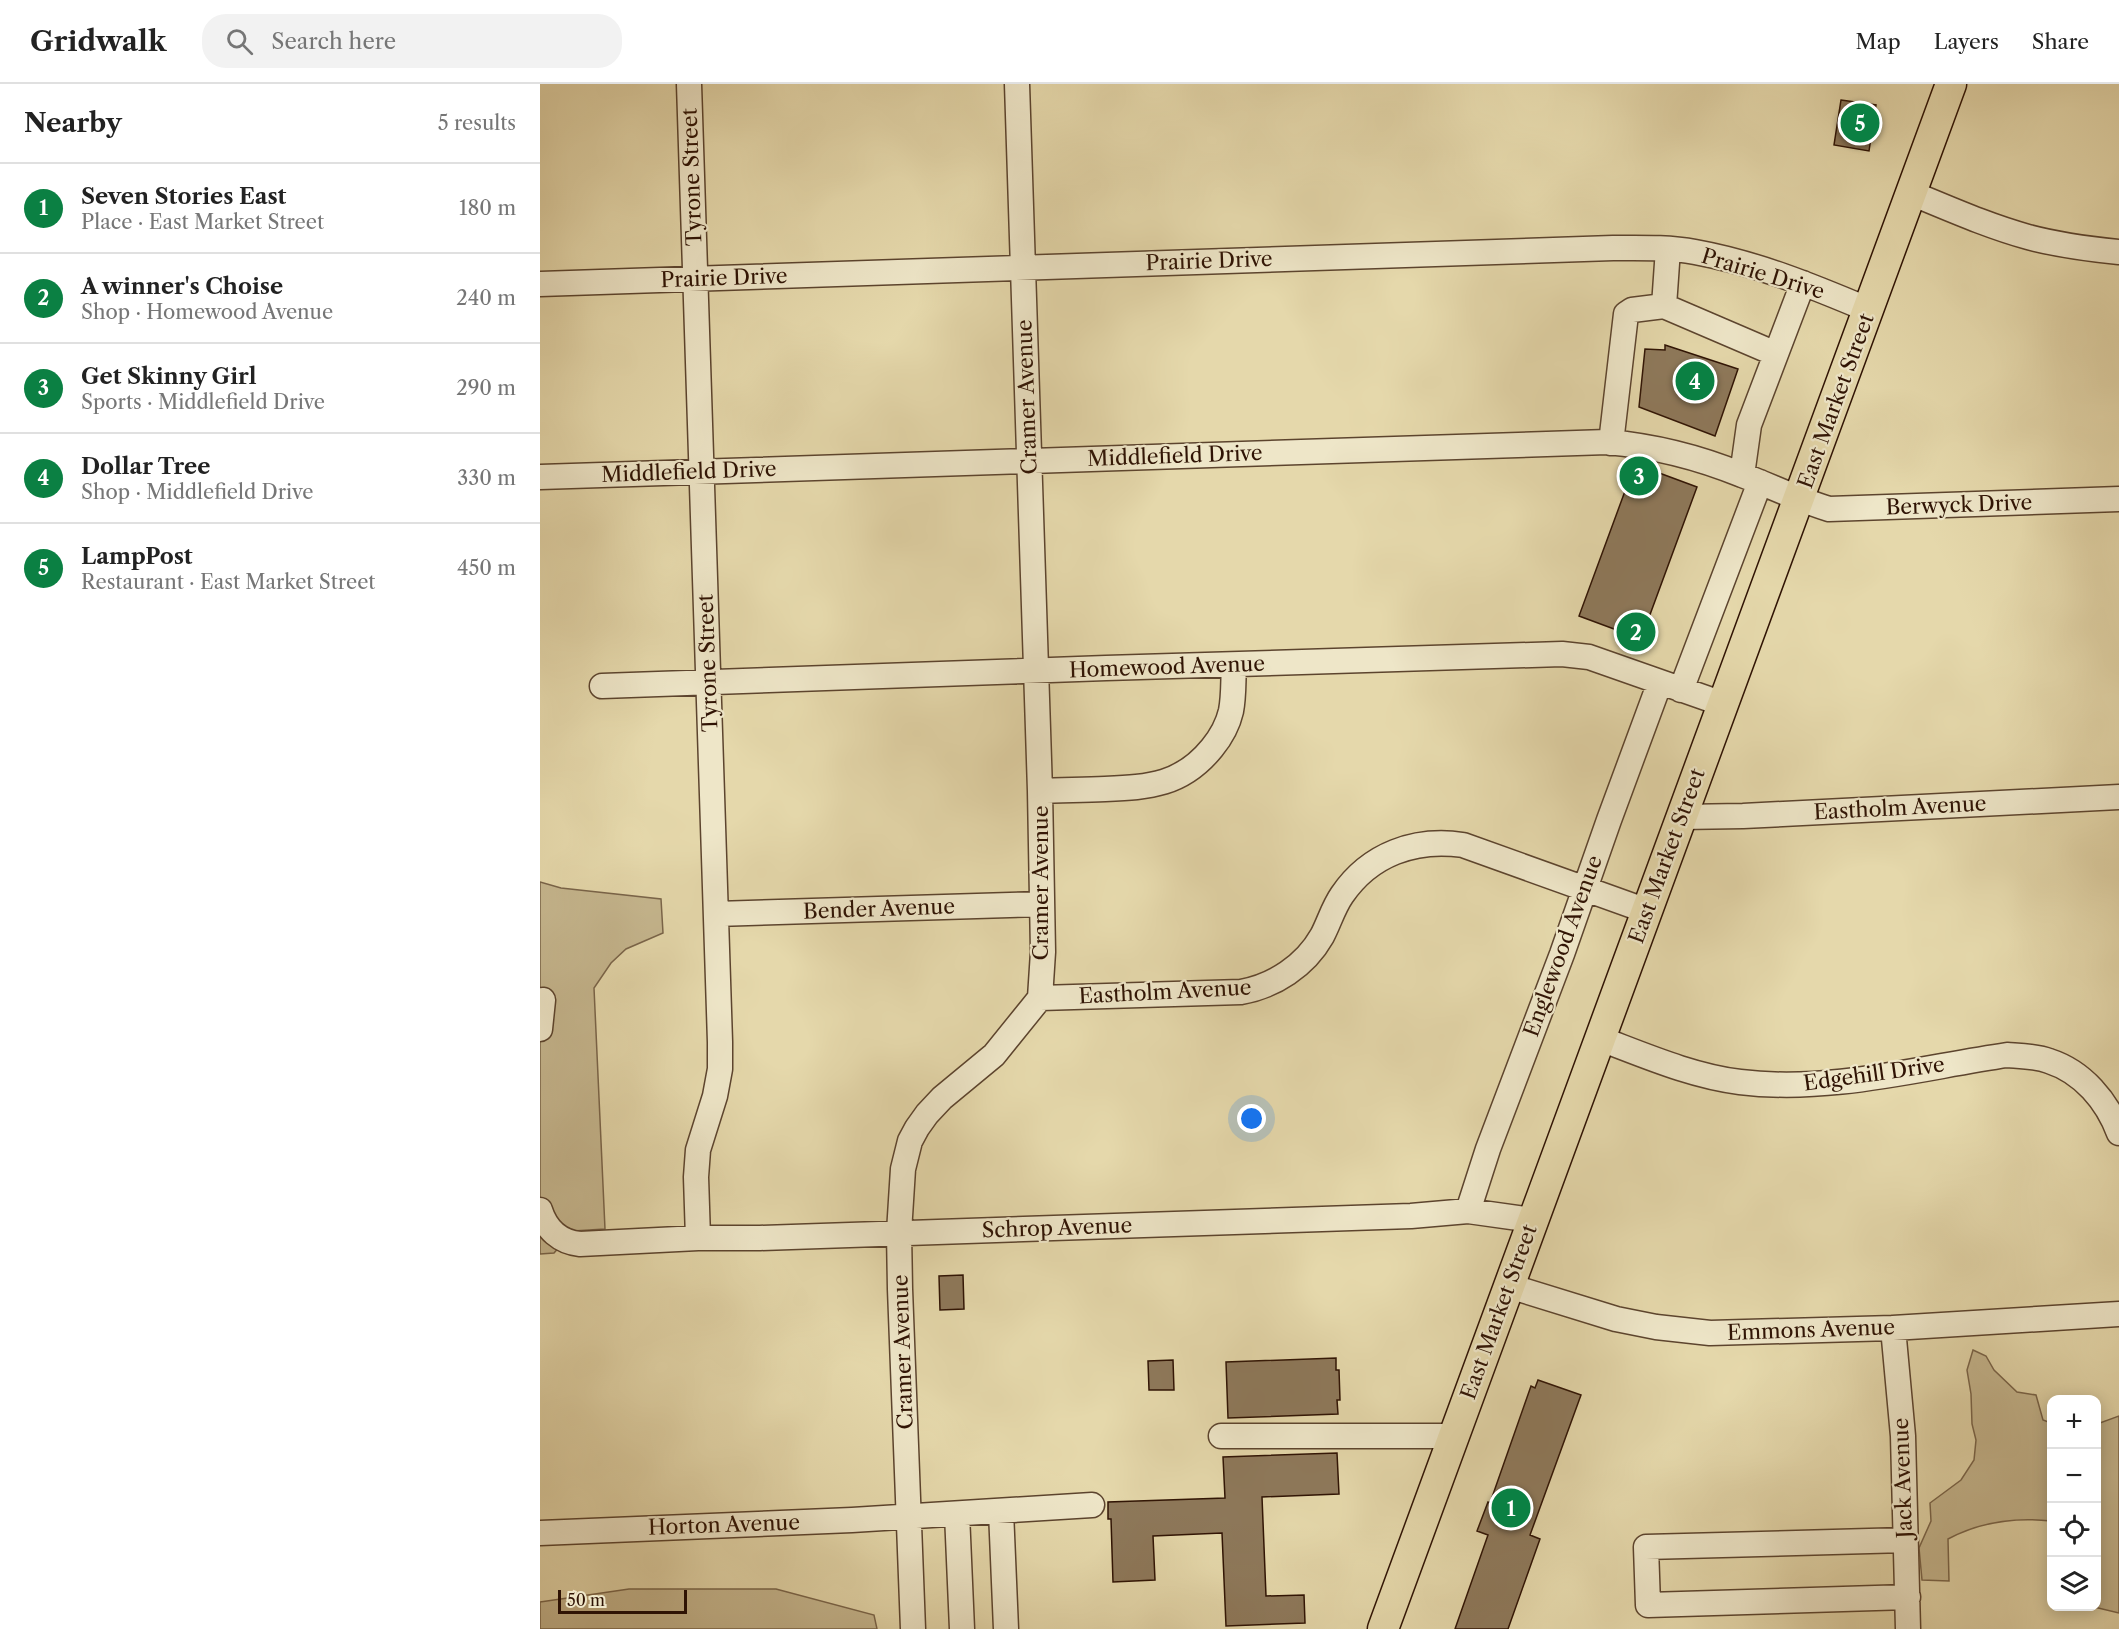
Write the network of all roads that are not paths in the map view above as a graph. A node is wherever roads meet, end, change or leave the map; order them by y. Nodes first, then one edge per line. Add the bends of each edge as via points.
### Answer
1 (689, 84) edge
2 (1017, 84) edge
3 (1951, 84) edge
4 (1911, 193) junction
5 (1668, 249) junction
6 (2119, 252) edge
7 (1022, 268) junction
8 (695, 279) junction
9 (1803, 283) junction
10 (540, 284) edge
11 (1664, 306) junction
12 (1869, 310) junction
13 (1776, 354) junction
14 (1611, 443) junction
15 (1028, 461) junction
16 (702, 472) junction
17 (540, 477) edge
18 (1751, 478) junction
19 (2119, 499) edge
20 (1800, 500) junction
21 (1234, 665) junction
22 (1035, 671) junction
23 (709, 683) junction
24 (602, 686) dead end
25 (1671, 686) junction
26 (1724, 704) junction
27 (1040, 791) junction
28 (2119, 797) edge
29 (1681, 817) junction
30 (1585, 888) junction
31 (1042, 904) junction
32 (1647, 911) junction
33 (716, 914) junction
34 (1040, 998) junction
35 (543, 1000) dead end
36 (540, 1029) edge
37 (1601, 1039) junction
38 (2119, 1133) edge
39 (540, 1210) edge
40 (1468, 1211) junction
41 (1533, 1220) junction
42 (898, 1232) junction
43 (698, 1238) junction
44 (1509, 1286) junction
45 (2119, 1314) edge
46 (1893, 1328) junction
47 (1454, 1436) junction
48 (1221, 1437) dead end
49 (1092, 1505) dead end
50 (1001, 1511) junction
51 (957, 1514) junction
52 (908, 1517) junction
53 (540, 1533) edge
54 (1906, 1540) junction
55 (1908, 1598) junction
56 (913, 1629) edge
57 (962, 1629) edge
58 (1006, 1629) edge
59 (1383, 1629) edge
60 (1908, 1629) edge

1 - 8 street, Tyrone Street
2 - 7 street, Cramer Avenue
3 - 4 main road, East Market Street
4 - 6 street via 2028,237
4 - 12 main road, East Market Street
5 - 7 street, Prairie Drive
5 - 9 street, Prairie Drive via 1734,260
5 - 11 street
7 - 8 street, Prairie Drive
7 - 15 street, Cramer Avenue
8 - 10 street, Prairie Drive
8 - 16 street, Tyrone Street
9 - 12 street, Prairie Drive
9 - 13 street, Englewood Avenue
11 - 13 street
11 - 14 street via 1632,310 1626,315
12 - 20 main road, East Market Street
13 - 18 street, Englewood Avenue via 1749,424
14 - 15 street, Middlefield Drive
14 - 18 street, Middlefield Drive via 1675,452
15 - 16 street, Middlefield Drive
15 - 22 street, Cramer Avenue
16 - 17 street, Middlefield Drive
16 - 23 street, Tyrone Street
18 - 20 street, Middlefield Drive
18 - 25 street, Englewood Avenue
19 - 20 street, Berwyck Drive via 1829,509
20 - 26 main road, East Market Street
21 - 22 street, Homewood Avenue
21 - 25 street, Homewood Avenue via 1562,654 1589,657
21 - 27 street via 1231,711 1225,727 1205,757 1179,777 1139,788
22 - 23 street, Homewood Avenue
22 - 27 street, Cramer Avenue
23 - 24 street, Homewood Avenue
23 - 33 street, Tyrone Street
25 - 26 street, Homewood Avenue
25 - 30 street, Englewood Avenue
26 - 29 main road, East Market Street
27 - 31 street, Cramer Avenue
28 - 29 street, Eastholm Avenue
29 - 32 main road, East Market Street
30 - 32 street, Eastholm Avenue
30 - 34 street, Eastholm Avenue via 1463,845 1409,847 1370,865 1351,883 1311,951 1268,985 1241,992
30 - 40 street, Englewood Avenue
31 - 33 street, Bender Avenue
31 - 34 street, Cramer Avenue
32 - 37 main road, East Market Street
33 - 43 street, Tyrone Street via 720,1069 698,1150
34 - 42 street, Cramer Avenue via 994,1054 942,1098 917,1128 903,1169
35 - 36 street
37 - 38 street, Edgehill Drive via 1713,1077 1780,1085 1847,1081 2007,1055 2034,1057 2061,1066 2084,1081 2107,1107
37 - 41 main road, East Market Street
39 - 43 street, Schrop Avenue via 556,1235 568,1243
40 - 41 street, Schrop Avenue
40 - 42 street, Schrop Avenue
41 - 44 main road, East Market Street
42 - 43 street, Schrop Avenue
42 - 52 street, Cramer Avenue
44 - 46 street, Emmons Avenue via 1616,1319 1683,1331
44 - 47 main road, East Market Street
45 - 46 street, Emmons Avenue
46 - 54 street, Jack Avenue via 1903,1436
47 - 48 street
47 - 59 main road, East Market Street
49 - 50 street, Horton Avenue
50 - 51 street, Horton Avenue
50 - 58 street
51 - 52 street, Horton Avenue
51 - 57 street
52 - 53 street, Horton Avenue
52 - 56 street, Cramer Avenue
54 - 55 street, Jack Avenue
54 - 55 street via 1646,1547 1648,1605
55 - 60 street, Jack Avenue

